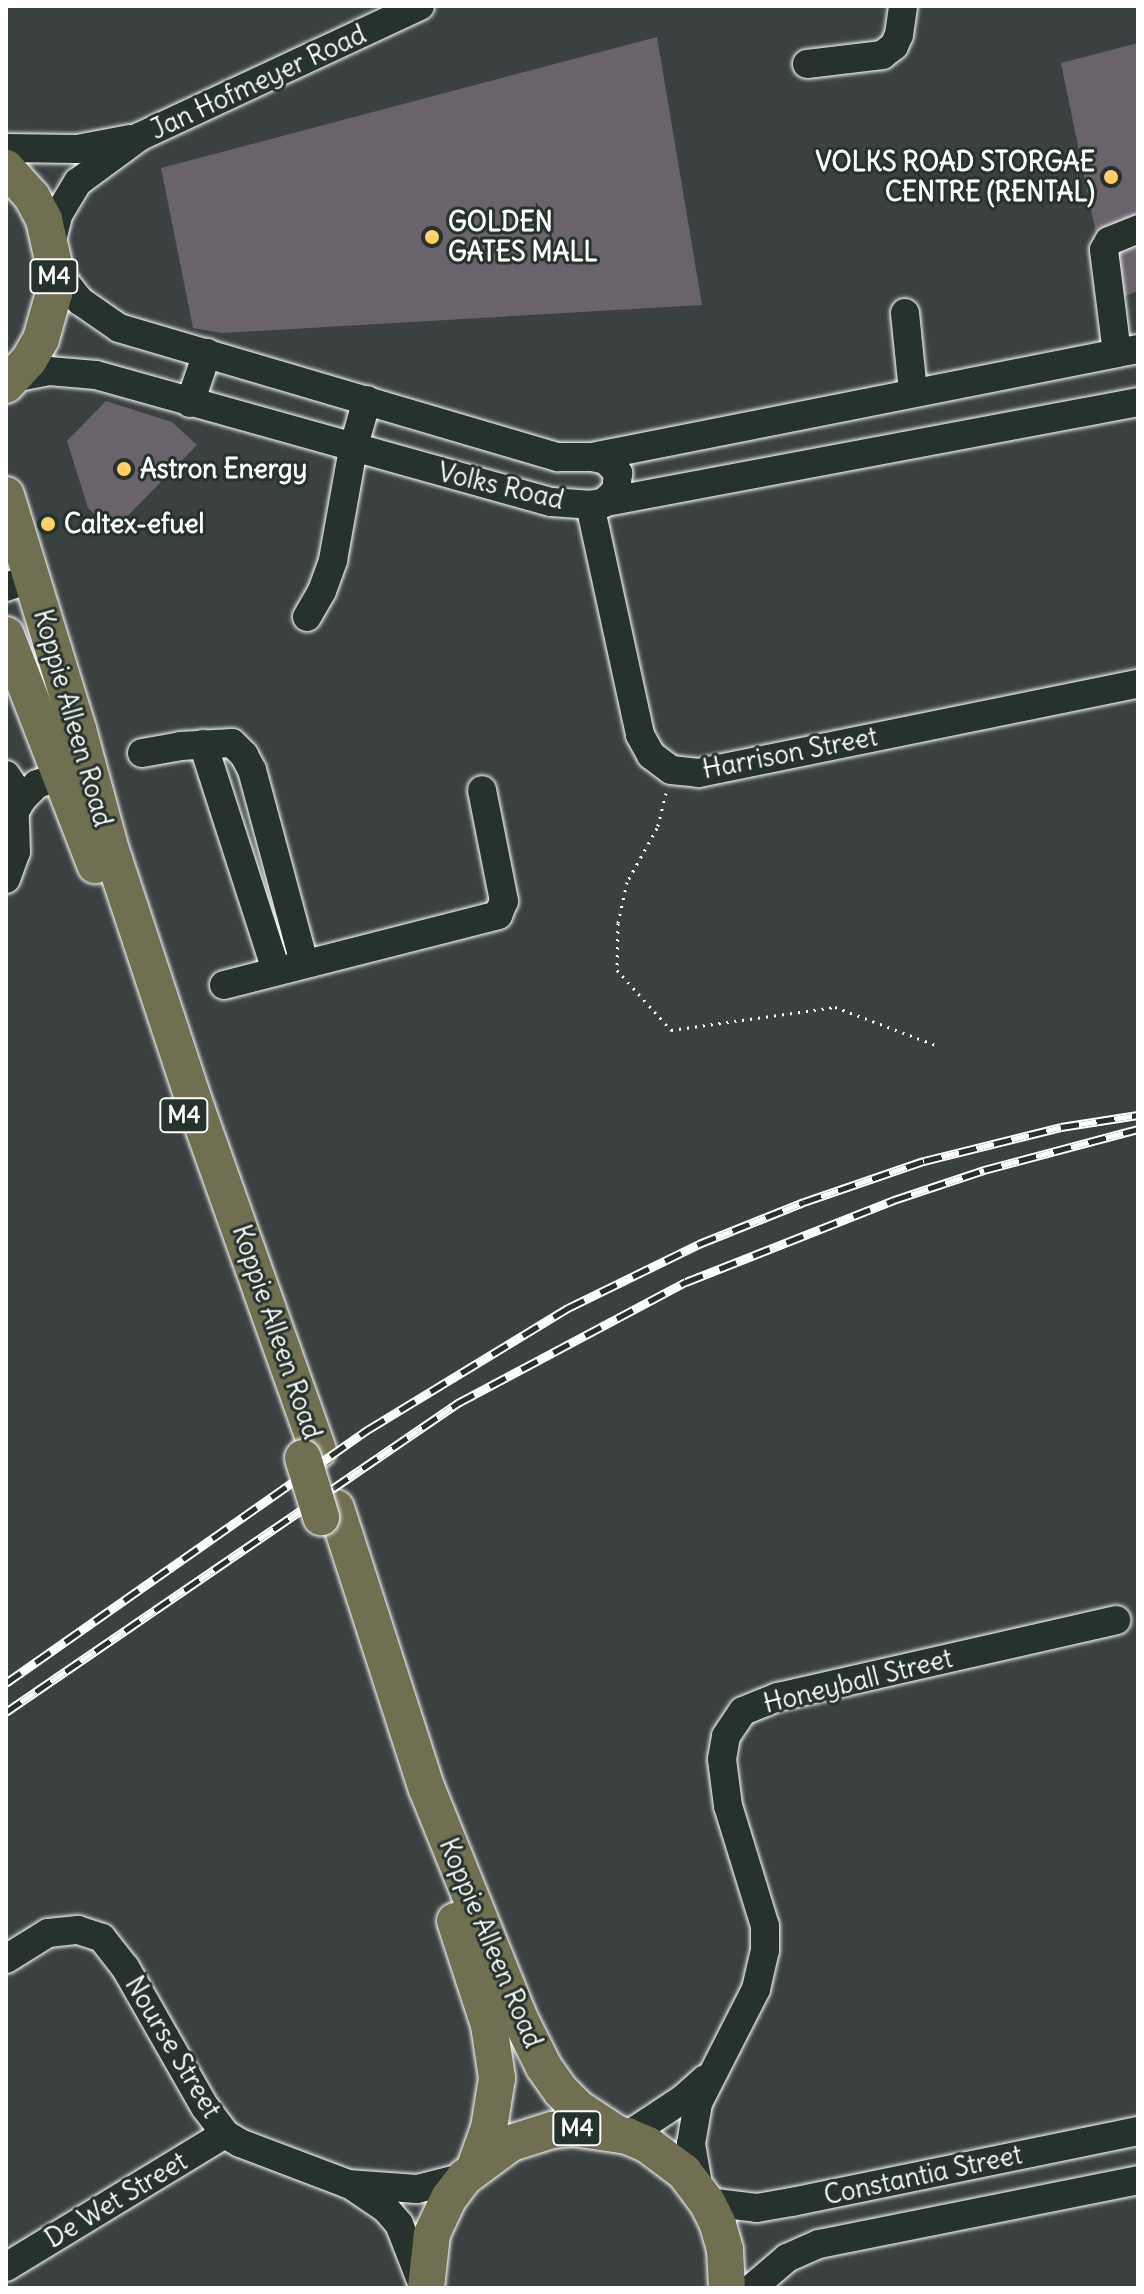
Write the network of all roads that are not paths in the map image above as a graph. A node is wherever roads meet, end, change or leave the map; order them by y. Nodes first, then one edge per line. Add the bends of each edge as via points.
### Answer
1 (420, 6) edge
2 (903, 6) edge
3 (807, 64) dead end
4 (139, 137) junction
5 (6, 148) edge
6 (6, 168) edge
7 (1138, 229) edge
8 (53, 257) junction
9 (905, 313) dead end
10 (1128, 351) edge
11 (207, 353) junction
12 (10, 381) edge
13 (913, 392) junction
14 (367, 400) junction
15 (1138, 402) edge
16 (190, 403) junction
17 (353, 449) junction
18 (558, 457) junction
19 (592, 457) junction
20 (6, 495) edge
21 (551, 502) junction
22 (596, 504) junction
23 (19, 583) edge
24 (307, 617) dead end
25 (6, 635) edge
26 (1138, 684) edge
27 (203, 744) junction
28 (142, 753) dead end
29 (74, 772) junction
30 (6, 775) edge
31 (482, 790) dead end
32 (14, 814) edge
33 (6, 879) edge
34 (304, 963) junction
35 (276, 970) junction
36 (224, 985) dead end
37 (328, 1512) junction
38 (1116, 1620) dead end
39 (6, 1959) edge
40 (711, 2072) junction
41 (1138, 2131) edge
42 (225, 2134) junction
43 (621, 2135) junction
44 (960, 2167) junction
45 (470, 2172) junction
46 (1138, 2180) edge
47 (348, 2184) junction
48 (703, 2196) junction
49 (970, 2213) junction
50 (6, 2267) edge
51 (425, 2288) edge
52 (727, 2288) edge
53 (752, 2288) edge

1 - 4 street, Jan Hofmeyer Road
2 - 3 street via 899,35 882,55
4 - 5 street, Jan Hofmeyer Road via 77,149
4 - 8 street, Jan Hofmeyer Road via 78,182 58,215
6 - 8 main road, M4 via 32,197
7 - 10 street via 1109,241 1104,250
8 - 11 street, Volks Road via 80,301 102,319
8 - 12 main road, M4 via 49,317 29,360
9 - 13 street
10 - 13 street, Volks Road
11 - 14 street, Volks Road
11 - 16 street
12 - 16 street, Volks Road via 71,371
13 - 19 street, Volks Road
14 - 17 street
14 - 18 street, Volks Road
15 - 22 street, Volks Road
16 - 17 street, Volks Road
17 - 21 street, Volks Road
17 - 24 street via 333,560
18 - 19 street, Volks Road
18 - 21 street via 543,469 540,483
19 - 22 street via 606,460 618,473 616,491
20 - 23 main road, Koppie Alleen Road / M4
21 - 22 street, Volks Road
22 - 26 street, Harrison Street via 640,735 651,755 671,770 699,773
23 - 29 main road, Koppie Alleen Road / M4
25 - 29 main road, Koppie Alleen Road / M4
27 - 28 street
27 - 34 street via 232,743 252,770
27 - 35 street
29 - 32 street via 37,784
29 - 37 main road, Koppie Alleen Road / M4 via 110,847
30 - 32 street
31 - 34 street via 504,901 498,915
32 - 33 street via 16,852
34 - 35 street
35 - 36 street
37 - 43 main road, Koppie Alleen Road / M4 via 427,1789 519,2017 561,2091
37 - 45 main road, Koppie Alleen Road / M4 via 489,2025 497,2078 491,2117
38 - 40 street, Honeyball Street via 778,1697 743,1711 726,1736 722,1759 728,1806 765,1926 765,1950 756,1989
39 - 42 street, Nourse Street via 48,1933 90,1932 110,1945
40 - 43 street, Honeyball Street via 683,2099
40 - 48 street, Honeyball Street via 698,2103 691,2144
41 - 44 street, Constantia Street
42 - 47 street, Nourse Street
42 - 50 street, De Wet Street
43 - 45 main road, M4 via 595,2129 552,2130 511,2143
43 - 48 main road, M4 via 667,2157
44 - 48 street, Constantia Street via 757,2208
44 - 49 street
45 - 47 street, Nourse Street via 417,2189
45 - 51 main road, M4 via 449,2198 432,2234
46 - 49 street, Constantia Street
47 - 51 street, Nourse Street via 393,2216
48 - 52 main road, M4 via 725,2250
49 - 53 street, Constantia Street via 810,2246

